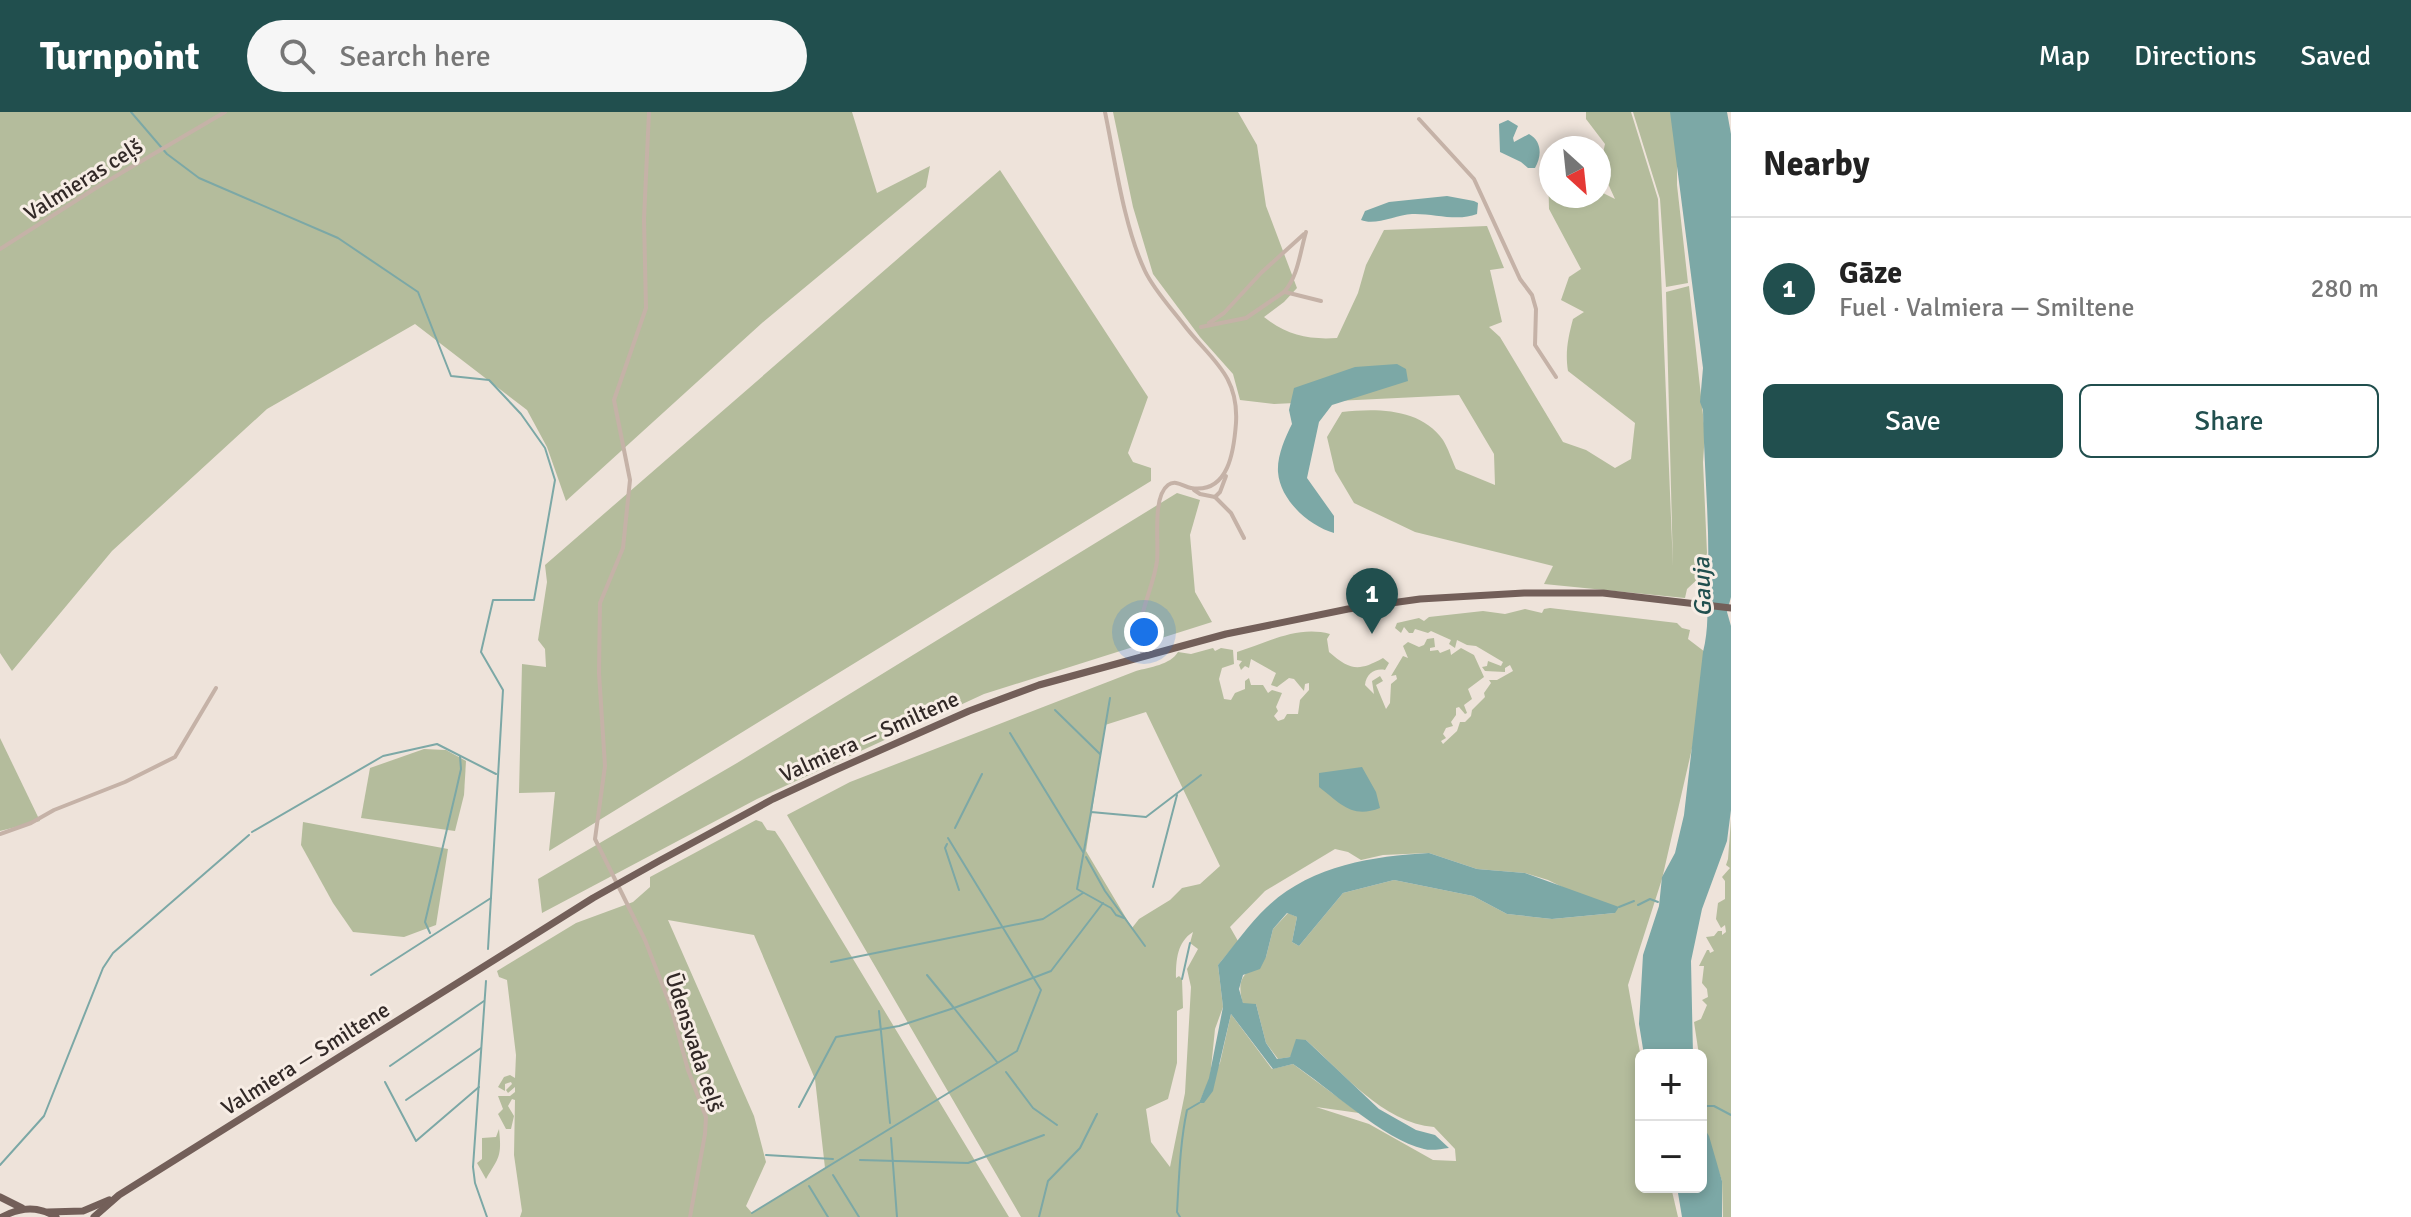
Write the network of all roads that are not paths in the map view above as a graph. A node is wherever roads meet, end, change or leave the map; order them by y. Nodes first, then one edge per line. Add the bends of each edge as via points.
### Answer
1 (225, 112) edge
2 (649, 112) edge
3 (1105, 112) edge
4 (1419, 119) dead end
5 (0, 249) edge
6 (1284, 292) junction
7 (1321, 301) dead end
8 (1201, 327) junction
9 (1190, 332) junction
10 (1556, 377) dead end
11 (1226, 473) junction
12 (1192, 489) junction
13 (1215, 497) junction
14 (1244, 538) dead end
15 (1731, 608) edge
16 (1143, 656) junction
17 (216, 688) dead end
18 (0, 834) edge
19 (618, 884) junction
20 (119, 1195) junction
21 (0, 1197) edge
22 (25, 1209) junction
23 (48, 1212) junction
24 (2, 1217) edge
25 (56, 1217) edge
26 (94, 1217) edge
27 (690, 1217) edge

1 - 5 street, Valmieras ceļš
2 - 19 street, Ūdensvada ceļš via 646,308 614,400 630,480 628,510 623,548 601,596 598,628 605,766 595,839
3 - 9 street via 1141,263
4 - 10 street via 1474,179 1532,295 1535,345
6 - 7 street
6 - 8 street via 1246,318
6 - 8 street via 1306,232 1224,313
8 - 9 street
9 - 11 street via 1217,361 1233,396 1236,424
11 - 12 street via 1219,482
11 - 13 street
12 - 13 street
12 - 16 street via 1173,483 1160,497 1156,568 1138,638
13 - 14 street
15 - 16 main road, Valmiera — Smiltene via 1603,593 1420,599 1332,612
16 - 19 main road, Valmiera — Smiltene via 969,711 773,799
17 - 18 street via 175,757
19 - 20 main road, Valmiera — Smiltene
19 - 27 street, Ūdensvada ceļš via 671,1007 706,1117
20 - 23 main road, Valmiera — Smiltene via 83,1211
20 - 26 main road, Valmiera — Smiltene
21 - 22 main road
22 - 23 main road
22 - 24 main road
23 - 25 main road

